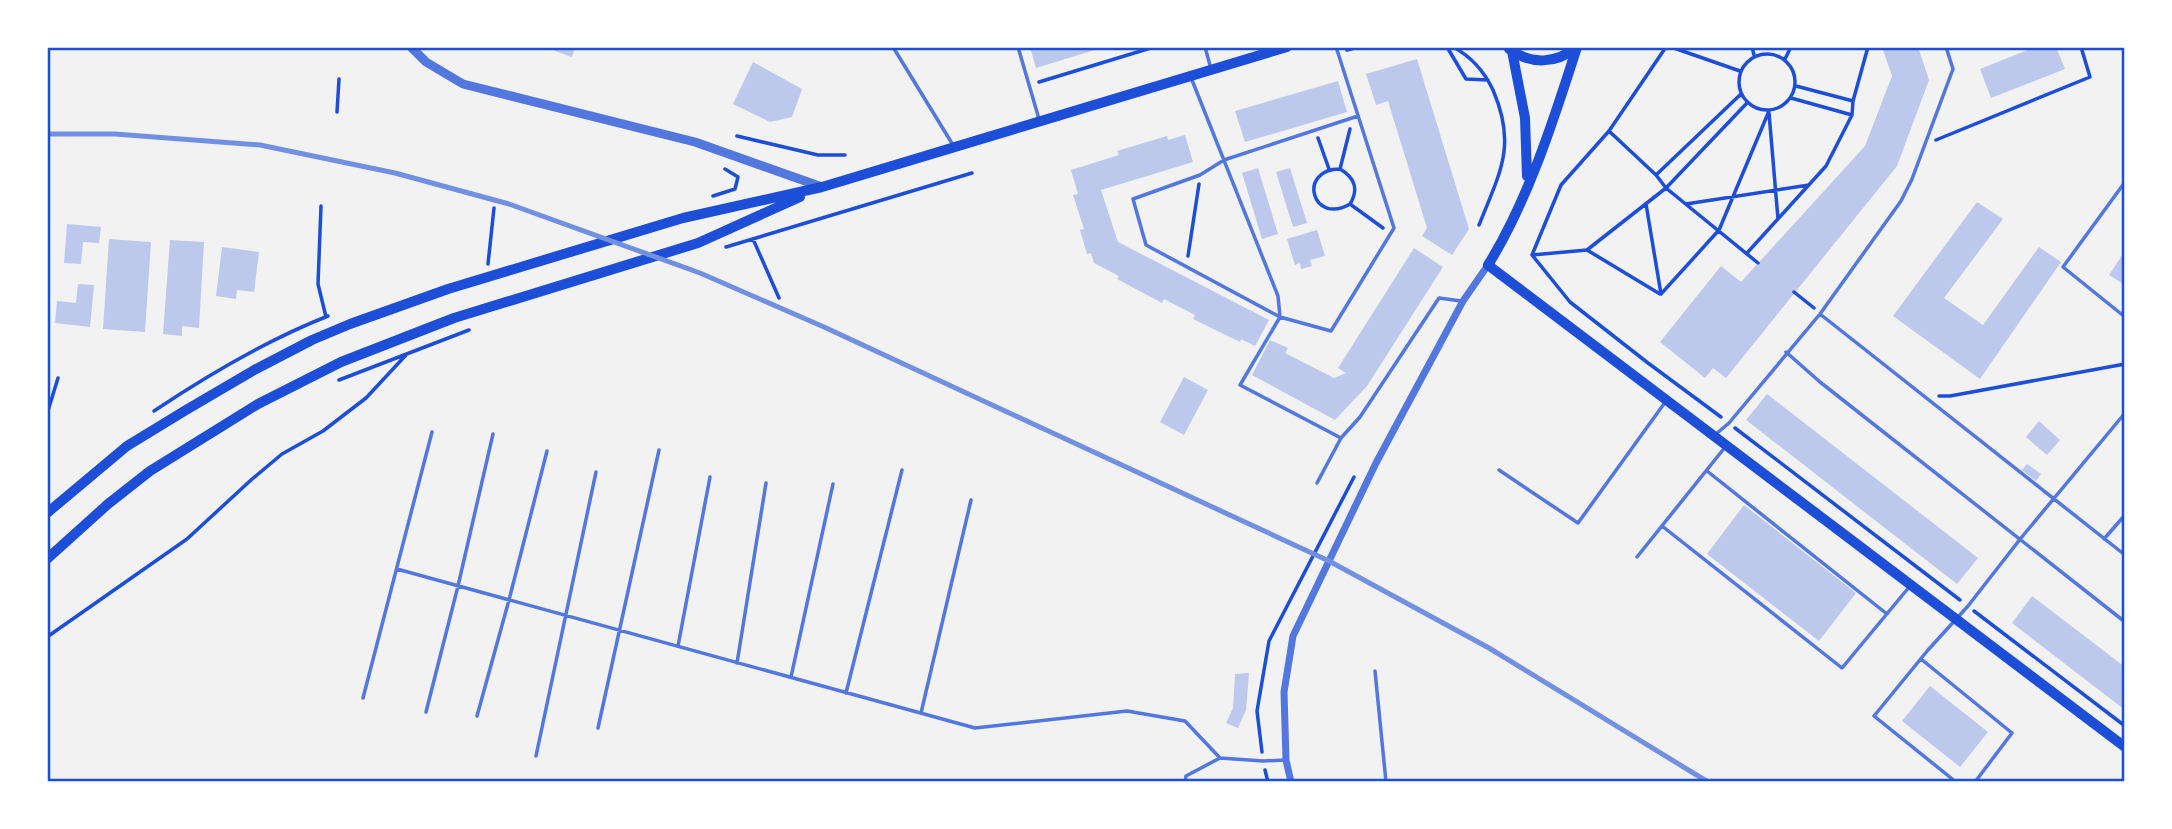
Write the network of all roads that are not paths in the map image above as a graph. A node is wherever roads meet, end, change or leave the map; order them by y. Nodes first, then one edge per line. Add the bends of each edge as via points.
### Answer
1 (411, 47) edge
2 (892, 47) edge
3 (1018, 47) edge
4 (1205, 47) edge
5 (1287, 47) edge
6 (1336, 47) edge
7 (1577, 47) edge
8 (1945, 47) edge
9 (1509, 49) edge
10 (1211, 70) junction
11 (1190, 76) junction
12 (1358, 116) junction
13 (1040, 121) junction
14 (954, 147) junction
15 (1224, 160) junction
16 (2125, 182) edge
17 (1527, 186) junction
18 (822, 187) junction
19 (1488, 265) junction
20 (1463, 301) junction
21 (1820, 314) junction
22 (1280, 317) junction
23 (2125, 317) edge
24 (1786, 352) junction
25 (1667, 400) junction
26 (2125, 413) edge
27 (432, 432) dead end
28 (493, 433) dead end
29 (1715, 436) junction
30 (1341, 438) junction
31 (1727, 445) junction
32 (659, 450) dead end
33 (547, 451) dead end
34 (902, 470) dead end
35 (1499, 470) dead end
36 (1707, 471) junction
37 (596, 472) dead end
38 (710, 477) dead end
39 (766, 483) dead end
40 (1317, 483) dead end
41 (834, 484) dead end
42 (2054, 499) junction
43 (971, 500) dead end
44 (47, 513) edge
45 (2125, 515) edge
46 (1662, 526) junction
47 (2021, 538) junction
48 (2104, 539) junction
49 (2125, 555) edge
50 (1637, 557) dead end
51 (47, 559) edge
52 (397, 569) junction
53 (1911, 584) junction
54 (458, 586) junction
55 (509, 600) junction
56 (1887, 614) junction
57 (567, 616) junction
58 (1956, 619) junction
59 (2125, 622) edge
60 (620, 630) junction
61 (678, 646) junction
62 (1920, 659) junction
63 (737, 663) junction
64 (1375, 671) dead end
65 (791, 677) junction
66 (846, 693) junction
67 (363, 698) dead end
68 (426, 712) dead end
69 (921, 713) junction
70 (477, 716) dead end
71 (598, 728) dead end
72 (2125, 747) edge
73 (536, 756) dead end
74 (1220, 758) junction
75 (1286, 760) junction
76 (1185, 782) edge
77 (1291, 782) edge
78 (1386, 782) edge
79 (1956, 782) edge
80 (1975, 782) edge

1 - 18 street via 426,62 463,84 695,142
2 - 14 lane
3 - 13 lane
4 - 10 lane
5 - 10 main road
6 - 12 lane
7 - 9 main road via 1563,57 1545,61 1527,59
7 - 17 main road
8 - 21 lane via 1954,69 1912,179
9 - 17 main road via 1525,118
10 - 11 main road
11 - 13 main road
11 - 15 lane
12 - 15 lane
12 - 22 lane via 1394,228 1331,331
13 - 14 main road
14 - 18 main road
15 - 22 lane via 1278,296
15 - 22 lane via 1200,175 1133,199 1146,245
16 - 23 lane via 2063,267
17 - 19 main road via 1505,239
18 - 44 main road via 670,222 448,289 350,324 256,369 127,446
18 - 51 main road via 698,243 454,318 341,362 258,404 150,471
19 - 20 street
19 - 25 main road
20 - 30 lane via 1439,298 1360,417
20 - 75 street via 1376,463 1293,636 1284,692
21 - 24 lane
21 - 42 lane
22 - 30 lane via 1240,385
24 - 29 lane
24 - 47 lane
25 - 29 main road
25 - 35 lane via 1578,523
26 - 42 lane
27 - 52 lane
28 - 54 lane
29 - 31 main road
30 - 40 lane
31 - 36 lane
31 - 53 main road
32 - 60 lane
33 - 55 lane
34 - 66 lane
36 - 46 lane
36 - 56 lane
37 - 57 lane
38 - 61 lane
39 - 63 lane
41 - 65 lane
42 - 47 lane
42 - 48 lane
43 - 69 lane
45 - 48 lane
46 - 50 lane
46 - 56 lane via 1842,668
47 - 58 lane
47 - 59 lane
48 - 49 lane
52 - 54 lane
52 - 67 lane
53 - 56 lane
53 - 58 main road
54 - 55 lane
54 - 68 lane
55 - 57 lane
55 - 70 lane
57 - 60 lane
57 - 73 lane
58 - 62 lane
58 - 72 main road
60 - 61 lane
60 - 71 lane
61 - 63 lane
62 - 79 lane via 1874,716
62 - 80 lane via 2012,733
63 - 65 lane
64 - 78 lane
65 - 66 lane
66 - 69 lane
69 - 74 lane via 975,728 1127,711 1185,721
74 - 75 lane
74 - 76 lane via 1186,776
75 - 77 street

